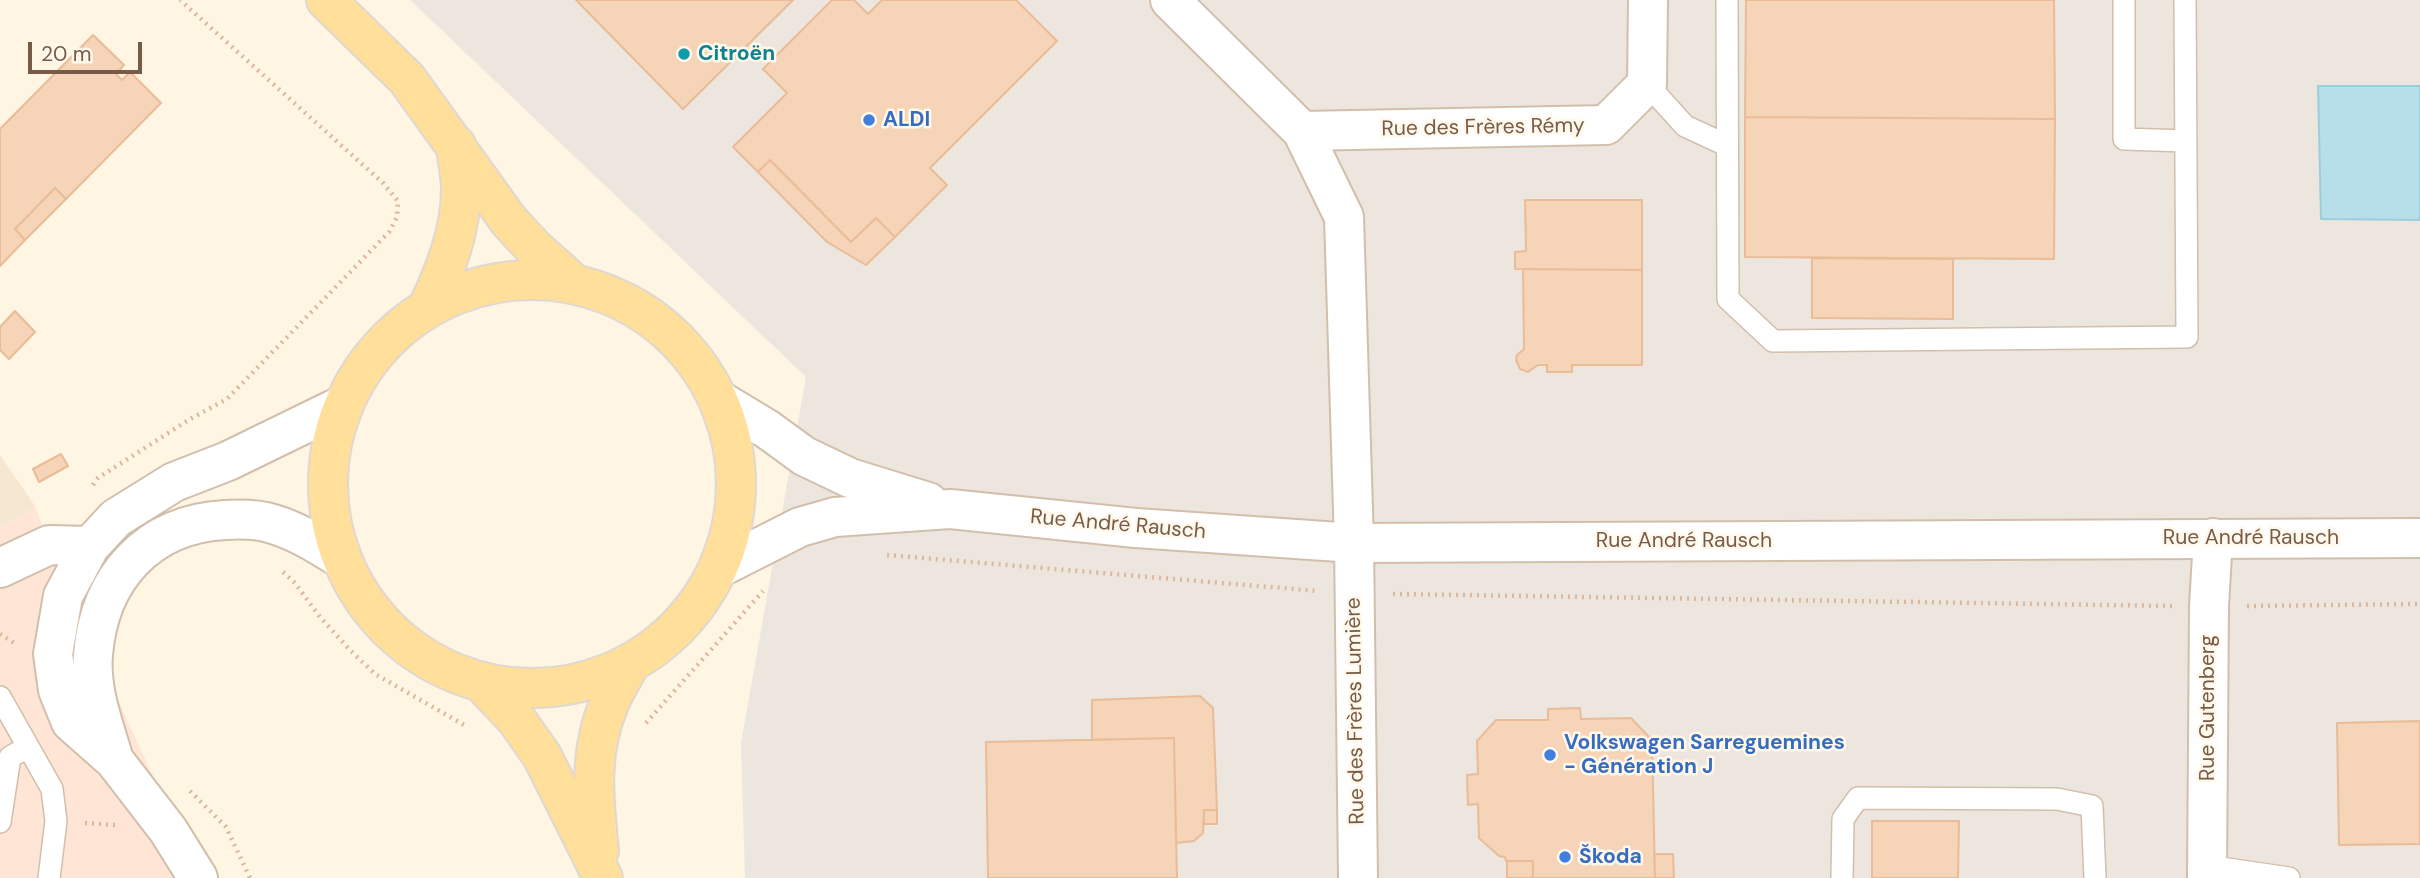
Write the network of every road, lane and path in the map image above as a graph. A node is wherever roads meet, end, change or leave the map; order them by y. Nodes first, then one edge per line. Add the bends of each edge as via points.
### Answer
1 (180, 0) edge
2 (326, 0) edge
3 (1170, 0) edge
4 (1647, 0) edge
5 (1727, 0) edge
6 (2124, 0) edge
7 (2185, 0) edge
8 (1647, 84) junction
9 (1302, 131) junction
10 (2186, 141) junction
11 (455, 143) junction
12 (1727, 145) junction
13 (573, 283) junction
14 (427, 309) junction
15 (719, 400) junction
16 (343, 405) junction
17 (91, 488) dead end
18 (950, 509) junction
19 (2213, 538) junction
20 (2420, 538) edge
21 (1354, 543) junction
22 (90, 546) junction
23 (873, 554) dead end
24 (340, 558) junction
25 (0, 568) edge
26 (719, 568) junction
27 (280, 569) dead end
28 (765, 588) dead end
29 (1355, 594) junction
30 (2420, 604) edge
31 (2209, 606) junction
32 (629, 665) junction
33 (483, 684) junction
34 (0, 697) edge
35 (643, 727) dead end
36 (476, 734) dead end
37 (29, 747) junction
38 (114, 760) junction
39 (185, 786) dead end
40 (0, 822) edge
41 (2207, 872) edge
42 (602, 876) edge
43 (49, 878) edge
44 (198, 878) edge
45 (250, 878) edge
46 (1358, 878) edge
47 (1842, 878) edge
48 (2095, 878) edge
49 (2289, 878) edge

1 - 17 path via 383,183 398,201 397,217 388,232 227,399 98,478
2 - 11 main road via 407,79
3 - 9 street
4 - 8 street
5 - 12 lane
6 - 10 lane via 2124,139
7 - 10 lane
8 - 9 street, Rue des Frères Rémy via 1606,125
8 - 12 lane via 1685,126
9 - 21 street via 1344,217
10 - 12 lane via 2187,337 1773,341 1728,299
11 - 13 main road via 509,220
11 - 14 main road via 461,189 456,232
13 - 14 main road via 497,282 461,292
13 - 15 main road via 644,312 683,346
14 - 16 main road via 392,335 364,367
15 - 18 street, Rue André Rausch via 804,456 850,478
15 - 26 main road via 733,441 737,484 733,527
16 - 22 street via 174,482 116,518
16 - 24 main road via 329,455 328,507
18 - 21 street, Rue André Rausch
18 - 26 street, Rue André Rausch via 835,517 800,527
19 - 20 street, Rue André Rausch
19 - 21 street, Rue André Rausch
19 - 31 street, Rue Gutenberg
21 - 29 street, Rue des Frères Lumière
22 - 25 street via 49,545
22 - 38 street via 63,596 53,654 58,690 71,722
23 - 29 path
24 - 33 main road via 363,601 396,639 436,667
24 - 38 street via 303,536 243,519 180,527 147,546 120,575 99,615 93,681
26 - 32 main road via 696,607 666,640
27 - 36 path via 375,674
28 - 35 path
29 - 31 path
29 - 46 street, Rue des Frères Lumière
30 - 31 path
31 - 41 street, Rue Gutenberg
32 - 33 main road via 558,689 520,690
32 - 42 main road via 596,743 592,787
33 - 42 main road via 542,756
34 - 37 lane
37 - 40 lane via 10,757
37 - 43 lane via 52,789 56,821
38 - 44 street
39 - 45 path via 226,827
41 - 49 lane
47 - 48 lane via 1843,819 1858,798 2057,799 2092,806

